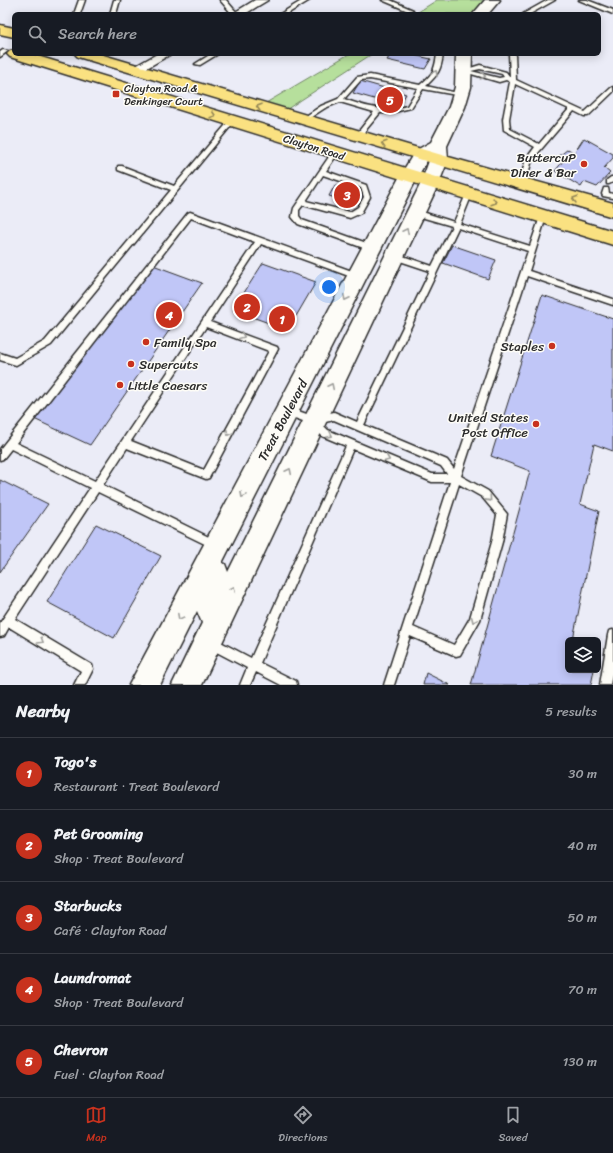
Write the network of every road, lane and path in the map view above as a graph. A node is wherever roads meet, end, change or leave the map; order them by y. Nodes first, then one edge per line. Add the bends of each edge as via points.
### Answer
1 (82, 0) edge
2 (117, 0) edge
3 (223, 0) edge
4 (263, 0) edge
5 (307, 0) edge
6 (385, 0) edge
7 (493, 0) edge
8 (552, 0) edge
9 (582, 0) edge
10 (410, 10) dead end
11 (78, 12) edge
12 (114, 12) edge
13 (234, 12) edge
14 (240, 12) edge
15 (286, 12) edge
16 (482, 12) edge
17 (530, 12) edge
18 (613, 12) edge
19 (0, 29) edge
20 (12, 32) edge
21 (21, 56) edge
22 (52, 56) edge
23 (90, 56) edge
24 (162, 56) edge
25 (212, 56) edge
26 (440, 56) edge
27 (512, 56) edge
28 (462, 59) edge
29 (198, 64) dead end
30 (136, 70) junction
31 (510, 80) junction
32 (422, 87) junction
33 (613, 89) edge
34 (460, 95) junction
35 (340, 100) junction
36 (573, 108) junction
37 (377, 112) junction
38 (303, 120) junction
39 (232, 121) junction
40 (358, 136) junction
41 (540, 147) junction
42 (335, 153) junction
43 (439, 153) junction
44 (421, 155) junction
45 (120, 168) dead end
46 (322, 172) junction
47 (409, 176) junction
48 (430, 183) junction
49 (522, 184) junction
50 (176, 189) junction
51 (606, 190) dead end
52 (468, 194) junction
53 (613, 196) edge
54 (302, 202) junction
55 (613, 210) edge
56 (416, 213) junction
57 (543, 217) junction
58 (456, 225) junction
59 (613, 238) edge
60 (259, 241) junction
61 (372, 248) junction
62 (532, 250) junction
63 (394, 256) junction
64 (435, 270) junction
65 (524, 272) junction
66 (357, 276) junction
67 (613, 302) edge
68 (205, 323) junction
69 (0, 356) edge
70 (287, 411) junction
71 (314, 421) junction
72 (360, 427) junction
73 (126, 443) junction
74 (9, 444) junction
75 (351, 444) junction
76 (0, 456) edge
77 (456, 478) junction
78 (98, 487) junction
79 (217, 545) junction
80 (8, 621) junction
81 (408, 630) junction
82 (0, 632) edge
83 (212, 632) junction
84 (613, 635) edge
85 (253, 666) junction
86 (79, 685) edge
87 (144, 685) edge
88 (187, 685) edge
89 (245, 685) edge
90 (292, 685) edge
91 (390, 685) edge
92 (605, 685) edge

1 - 11 lane
2 - 12 lane
3 - 13 lane
4 - 14 street
5 - 15 lane
6 - 10 lane
7 - 16 main road
8 - 17 lane
9 - 18 lane
19 - 20 main road
21 -> 39 main road, Clayton Road
22 - 30 main road via 114,75
23 - 30 main road, Clayton Road
24 - 30 street
25 - 29 lane
32 -> 26 lane via 433,77 438,68
27 - 31 lane
28 - 31 lane via 480,68 504,72
28 - 34 main road, Treat Boulevard via 463,87
38 -> 30 main road, Clayton Road
31 - 36 lane
31 - 41 lane via 507,130
32 - 34 lane
32 - 35 lane via 370,77 359,78
32 - 37 lane via 409,107 395,112
33 - 36 lane via 586,114
34 - 43 main road, Treat Boulevard
35 - 37 lane
35 - 38 lane via 323,106
36 - 41 lane
37 - 40 lane
38 - 40 main road, Clayton Road
39 - 42 main road, Clayton Road
39 - 50 lane
44 -> 40 main road, Clayton Road
41 - 49 lane via 529,159
42 - 46 lane
42 - 47 main road, Clayton Road
43 - 44 main road, Clayton Road
43 - 48 main road, Treat Boulevard
43 - 49 main road, Clayton Road
44 - 47 main road, Treat Boulevard
45 - 50 lane
46 - 54 lane
46 - 54 lane via 364,187 367,197 361,210 350,215
47 - 48 main road, Clayton Road
47 - 61 main road, Treat Boulevard
48 - 52 main road, Clayton Road
48 - 56 main road, Treat Boulevard
55 -> 49 main road, Clayton Road
50 - 69 lane via 48,343 16,362
51 - 53 lane via 605,194
52 -> 57 main road, Clayton Road
52 - 58 lane
54 - 61 lane via 296,210 295,218 300,222
56 - 58 lane
63 -> 56 main road, Treat Boulevard
57 - 59 main road, Clayton Road
57 - 62 lane
58 - 62 lane
58 - 64 lane
60 - 66 lane
60 - 68 lane
60 - 74 lane via 190,215
61 - 66 main road, Treat Boulevard
62 - 65 lane
63 - 64 lane
71 -> 63 main road, Treat Boulevard
64 - 72 lane
65 - 67 lane
65 - 77 lane
66 -> 70 main road, Treat Boulevard
68 - 73 lane
68 -> 73 lane via 274,348 206,475
70 - 71 lane
70 -> 79 main road, Treat Boulevard
71 - 72 lane via 334,416
71 -> 75 lane via 325,433
83 -> 71 main road, Treat Boulevard
72 - 77 lane via 444,463
73 - 78 lane
74 - 76 lane
74 - 78 lane
75 -> 77 lane via 432,478
75 - 85 lane
77 - 81 lane
77 -> 81 lane via 485,494 502,514 497,542 474,620 456,651
78 - 79 lane
78 - 80 lane
79 - 83 main road via 220,563 204,595
79 -> 87 main road, Treat Boulevard
80 - 82 lane
80 -> 86 lane via 88,669
81 - 91 lane
83 - 85 lane
83 - 88 main road, Treat Boulevard
84 - 92 lane
85 - 89 lane
85 - 90 lane

